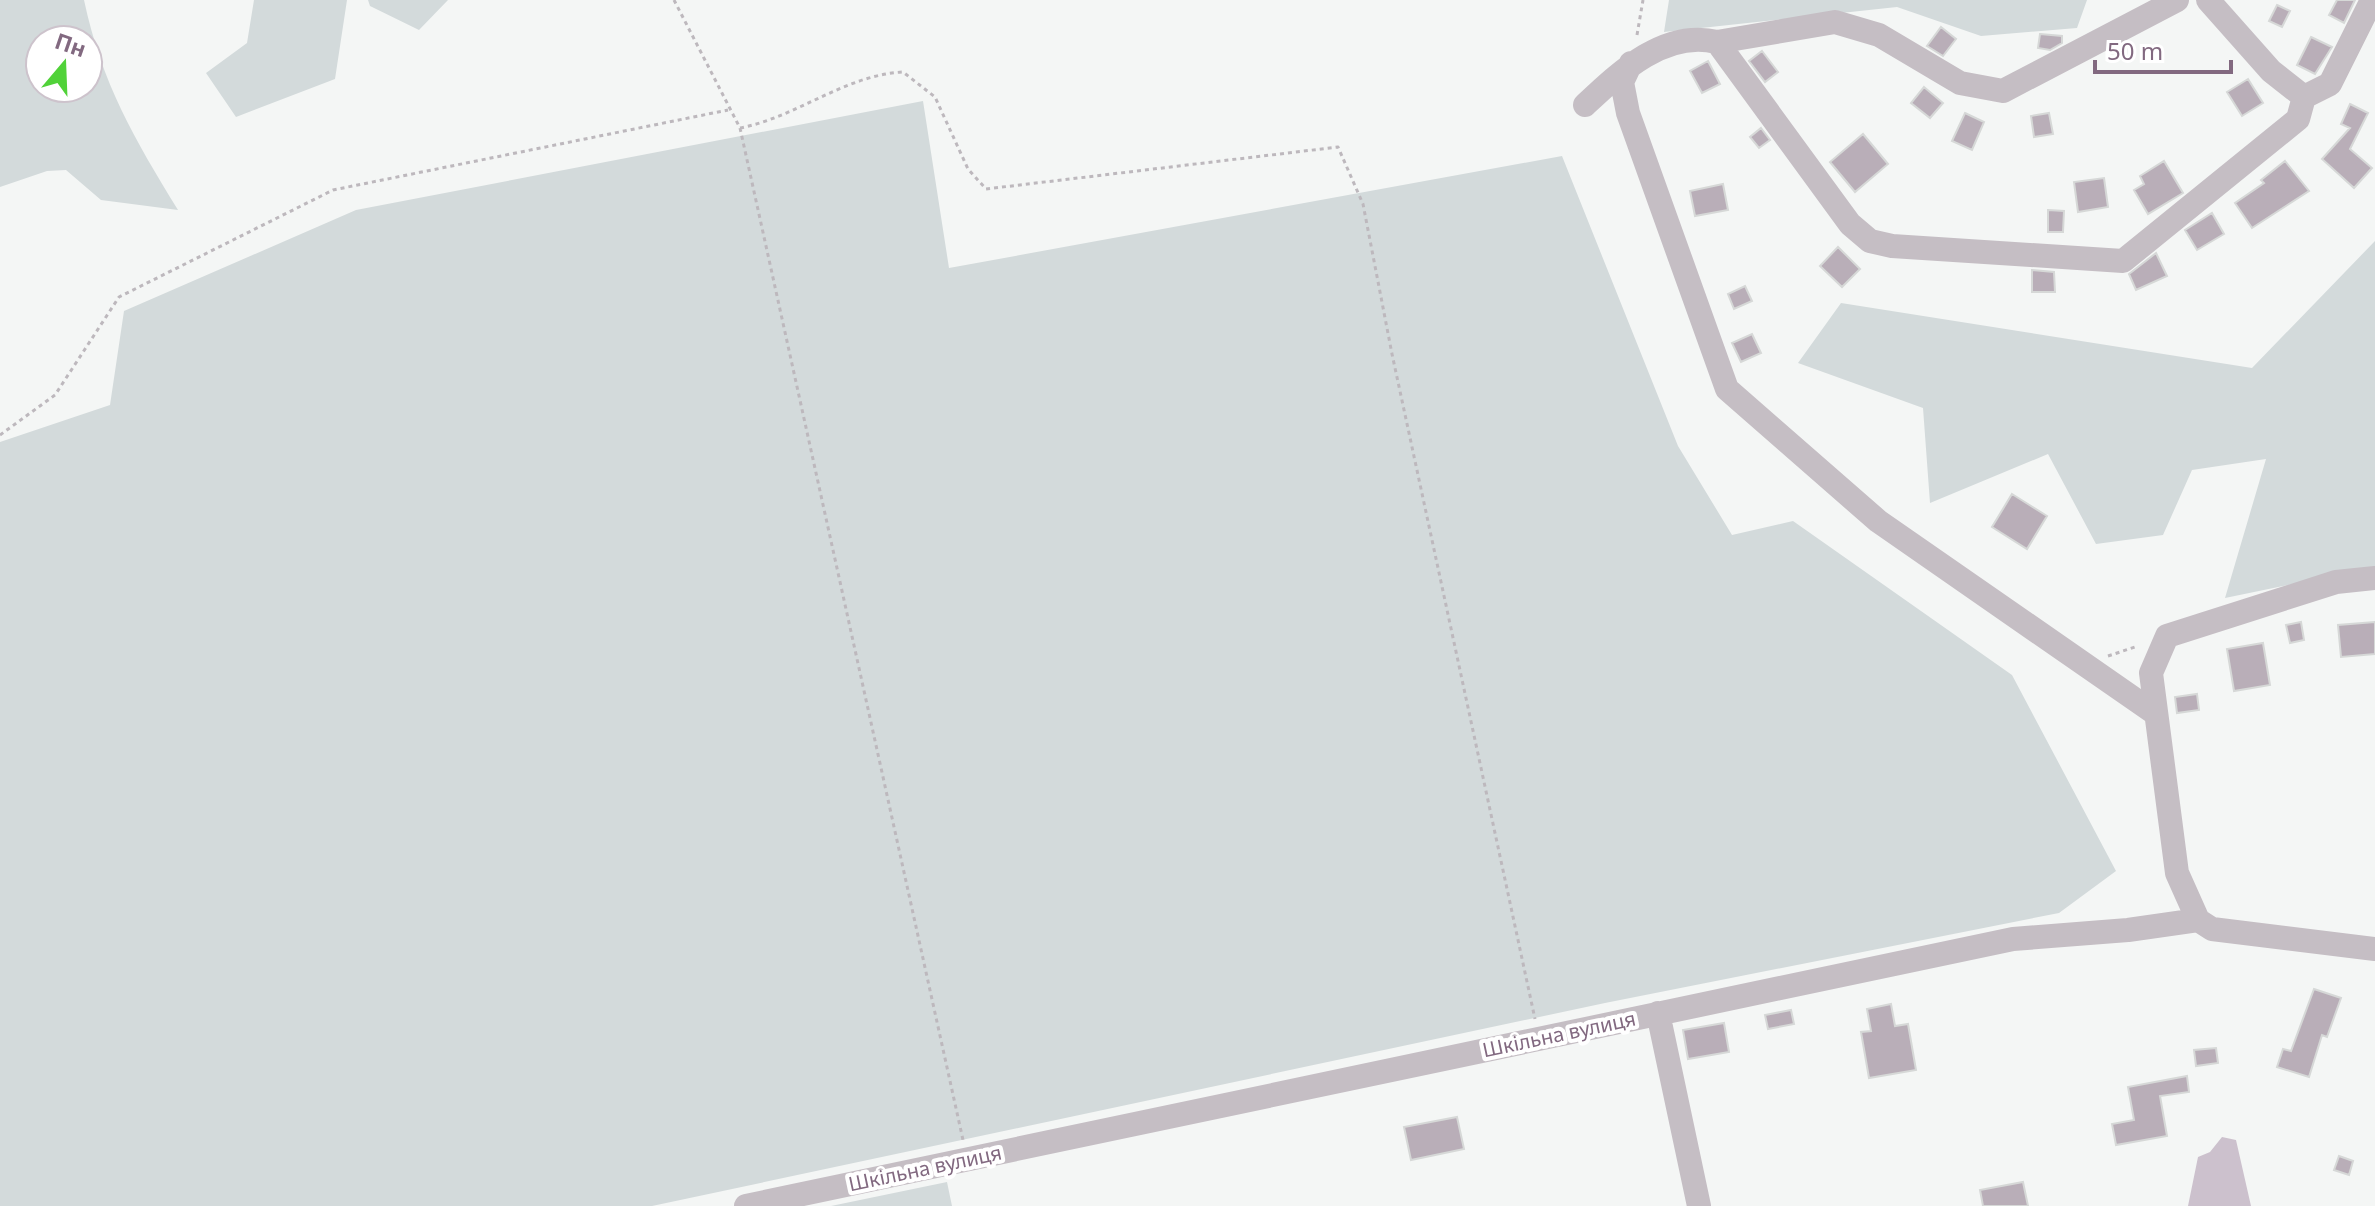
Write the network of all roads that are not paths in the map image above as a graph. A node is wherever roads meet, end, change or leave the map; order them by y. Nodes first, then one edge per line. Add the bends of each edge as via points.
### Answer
1 (2177, 0) edge
2 (2208, 0) edge
3 (2372, 0) edge
4 (1717, 42) junction
5 (1631, 62) junction
6 (2304, 97) junction
7 (1585, 105) dead end
8 (2375, 578) edge
9 (2156, 714) junction
10 (2198, 920) junction
11 (2375, 949) edge
12 (1658, 1013) junction
13 (746, 1206) edge
14 (1699, 1206) edge

1 - 4 street via 2003,91 1960,83 1879,35 1835,22
2 - 6 street via 2271,71
3 - 6 street via 2330,84
4 - 5 street via 1696,37
4 - 6 street via 1850,224 1870,241 1892,246 2123,261 2298,119
5 - 7 street
5 - 9 street via 1622,82 1628,113 1727,389 1878,521
8 - 9 street via 2336,582 2167,636 2151,673
9 - 10 street via 2177,873
10 - 11 street, Шкільна вулиця via 2212,929
10 - 12 street, Шкільна вулиця via 2013,939
12 - 13 street, Шкільна вулиця
12 - 14 street

